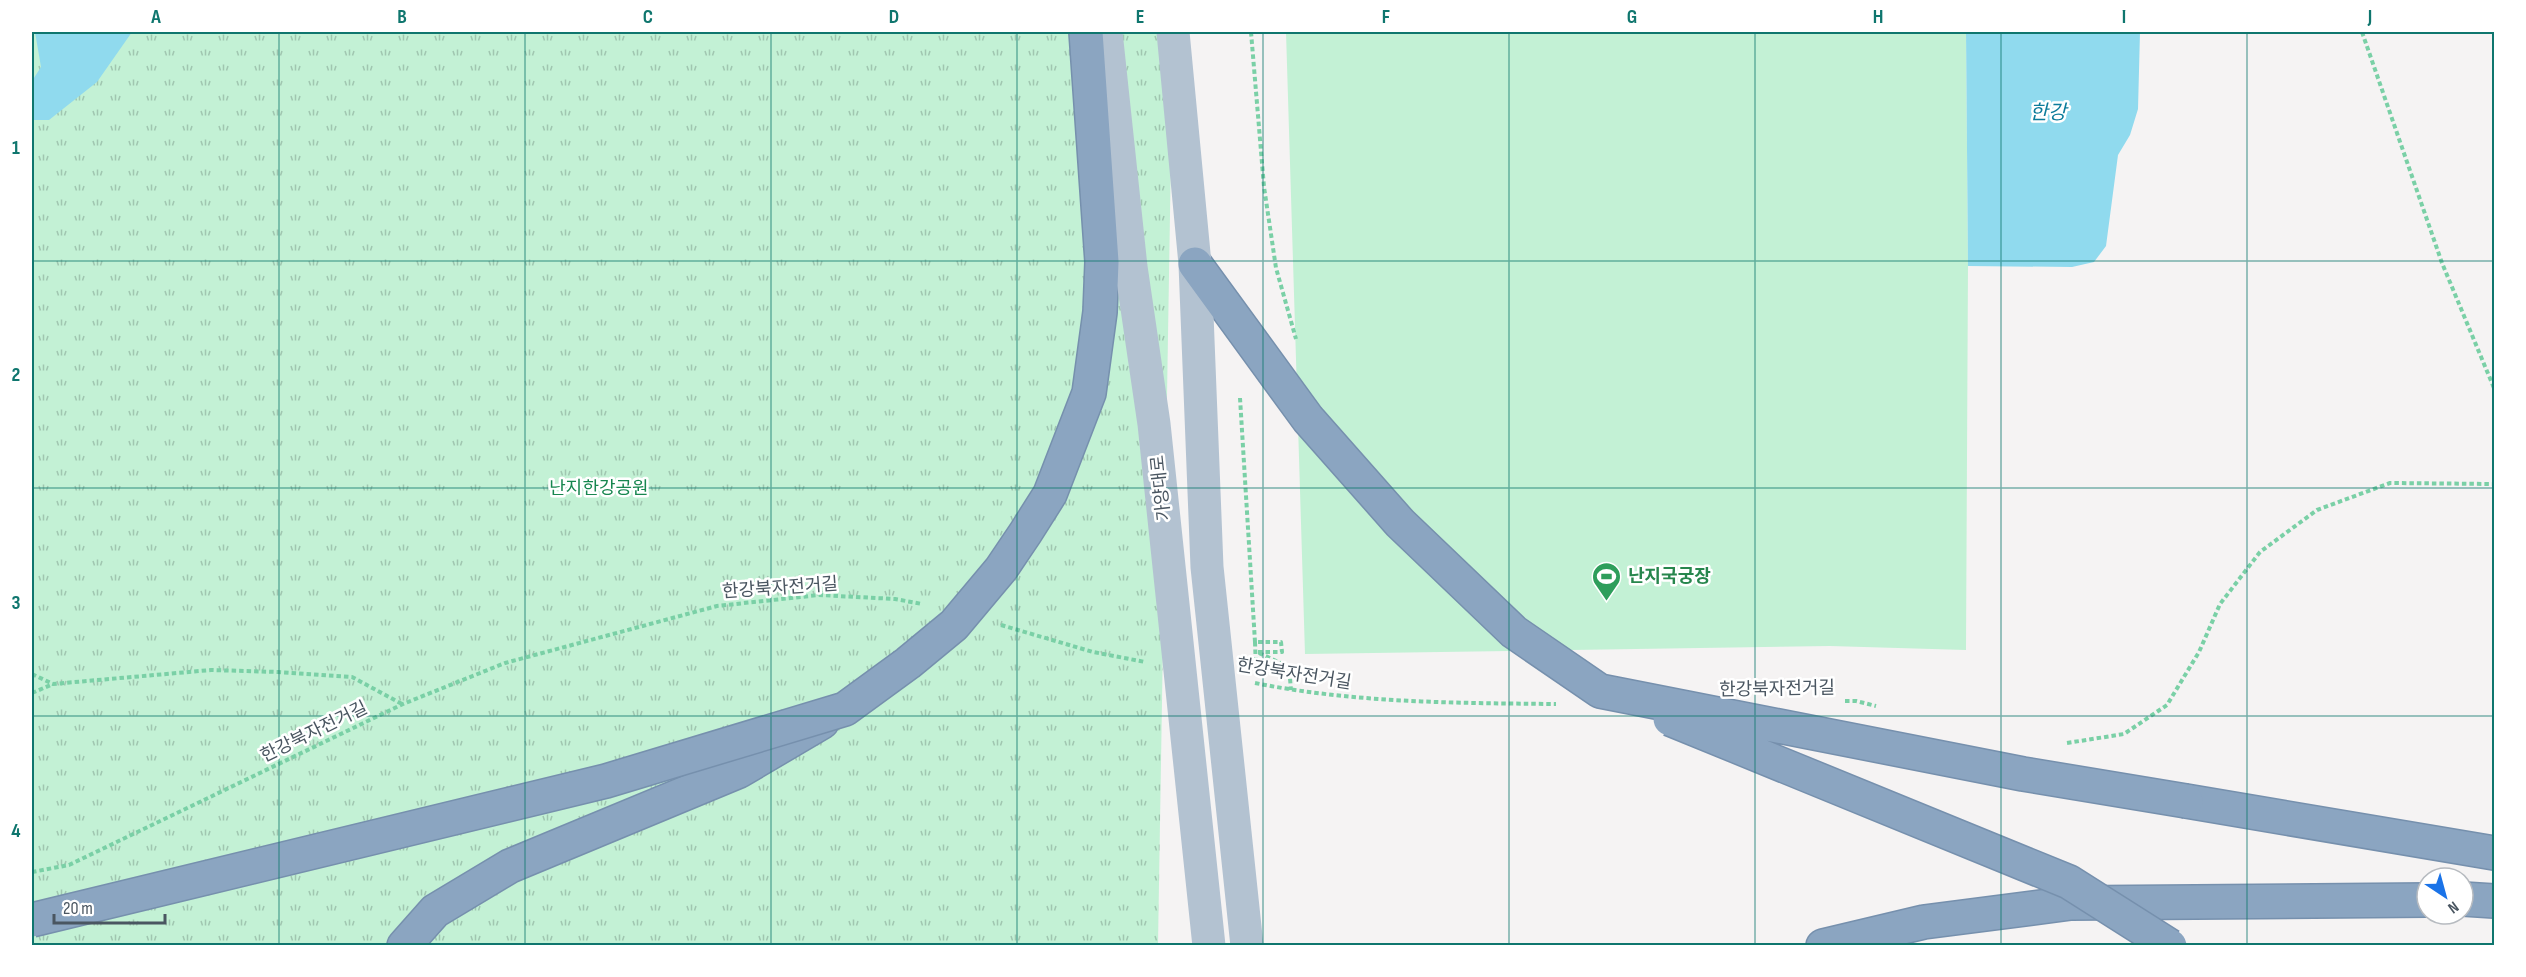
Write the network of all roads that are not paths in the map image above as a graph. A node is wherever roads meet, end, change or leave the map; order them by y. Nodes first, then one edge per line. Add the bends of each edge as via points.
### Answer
1 (1086, 32) edge
2 (1106, 32) edge
3 (1173, 32) edge
4 (1195, 264) junction
5 (1600, 691) junction
6 (845, 709) junction
7 (2494, 853) edge
8 (2415, 900) edge
9 (2475, 900) edge
10 (2494, 901) edge
11 (32, 920) edge
12 (404, 945) edge
13 (1209, 945) edge
14 (1247, 945) edge
15 (1823, 945) edge
16 (2170, 945) edge

1 - 6 highway, bridge via 1102,262 1089,393 1050,494 1001,569 954,625
2 - 13 main road, 가양대로, bridge via 1131,267 1156,435
3 - 4 main road, bridge
4 - 5 highway, bridge via 1308,419 1400,523 1514,632
4 - 14 main road, bridge via 1207,567
5 - 7 highway, bridge via 2023,774
5 - 16 highway, bridge via 2069,882
6 - 11 highway, bridge via 606,781
6 - 12 highway, bridge via 739,771 510,866 435,911
8 - 15 highway, bridge via 2071,903 1924,922
9 - 10 highway

